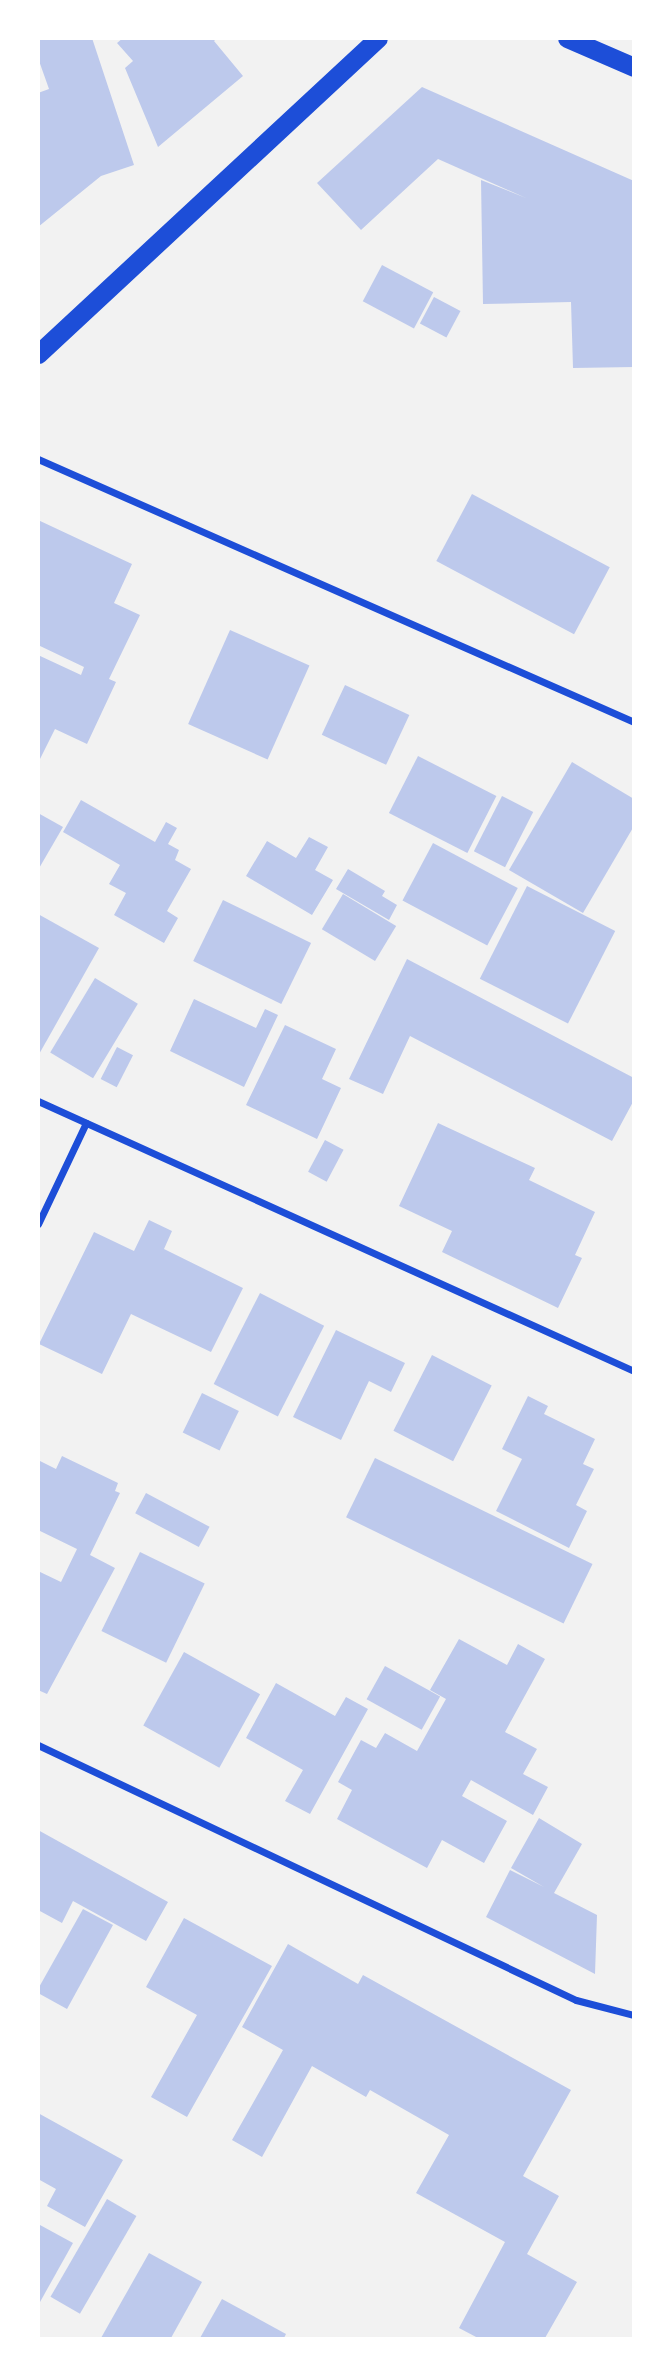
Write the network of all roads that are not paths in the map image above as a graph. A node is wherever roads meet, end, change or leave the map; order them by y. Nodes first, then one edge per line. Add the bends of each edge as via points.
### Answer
1 (377, 38) edge
2 (566, 38) edge
3 (634, 67) edge
4 (38, 354) edge
5 (38, 459) edge
6 (634, 722) edge
7 (38, 1101) edge
8 (86, 1123) junction
9 (38, 1224) edge
10 (634, 1371) edge
11 (38, 1745) edge
12 (634, 2015) edge

1 - 4 highway
2 - 3 highway
5 - 6 street
7 - 8 street
8 - 9 street
8 - 10 street
11 - 12 street via 576,2000

